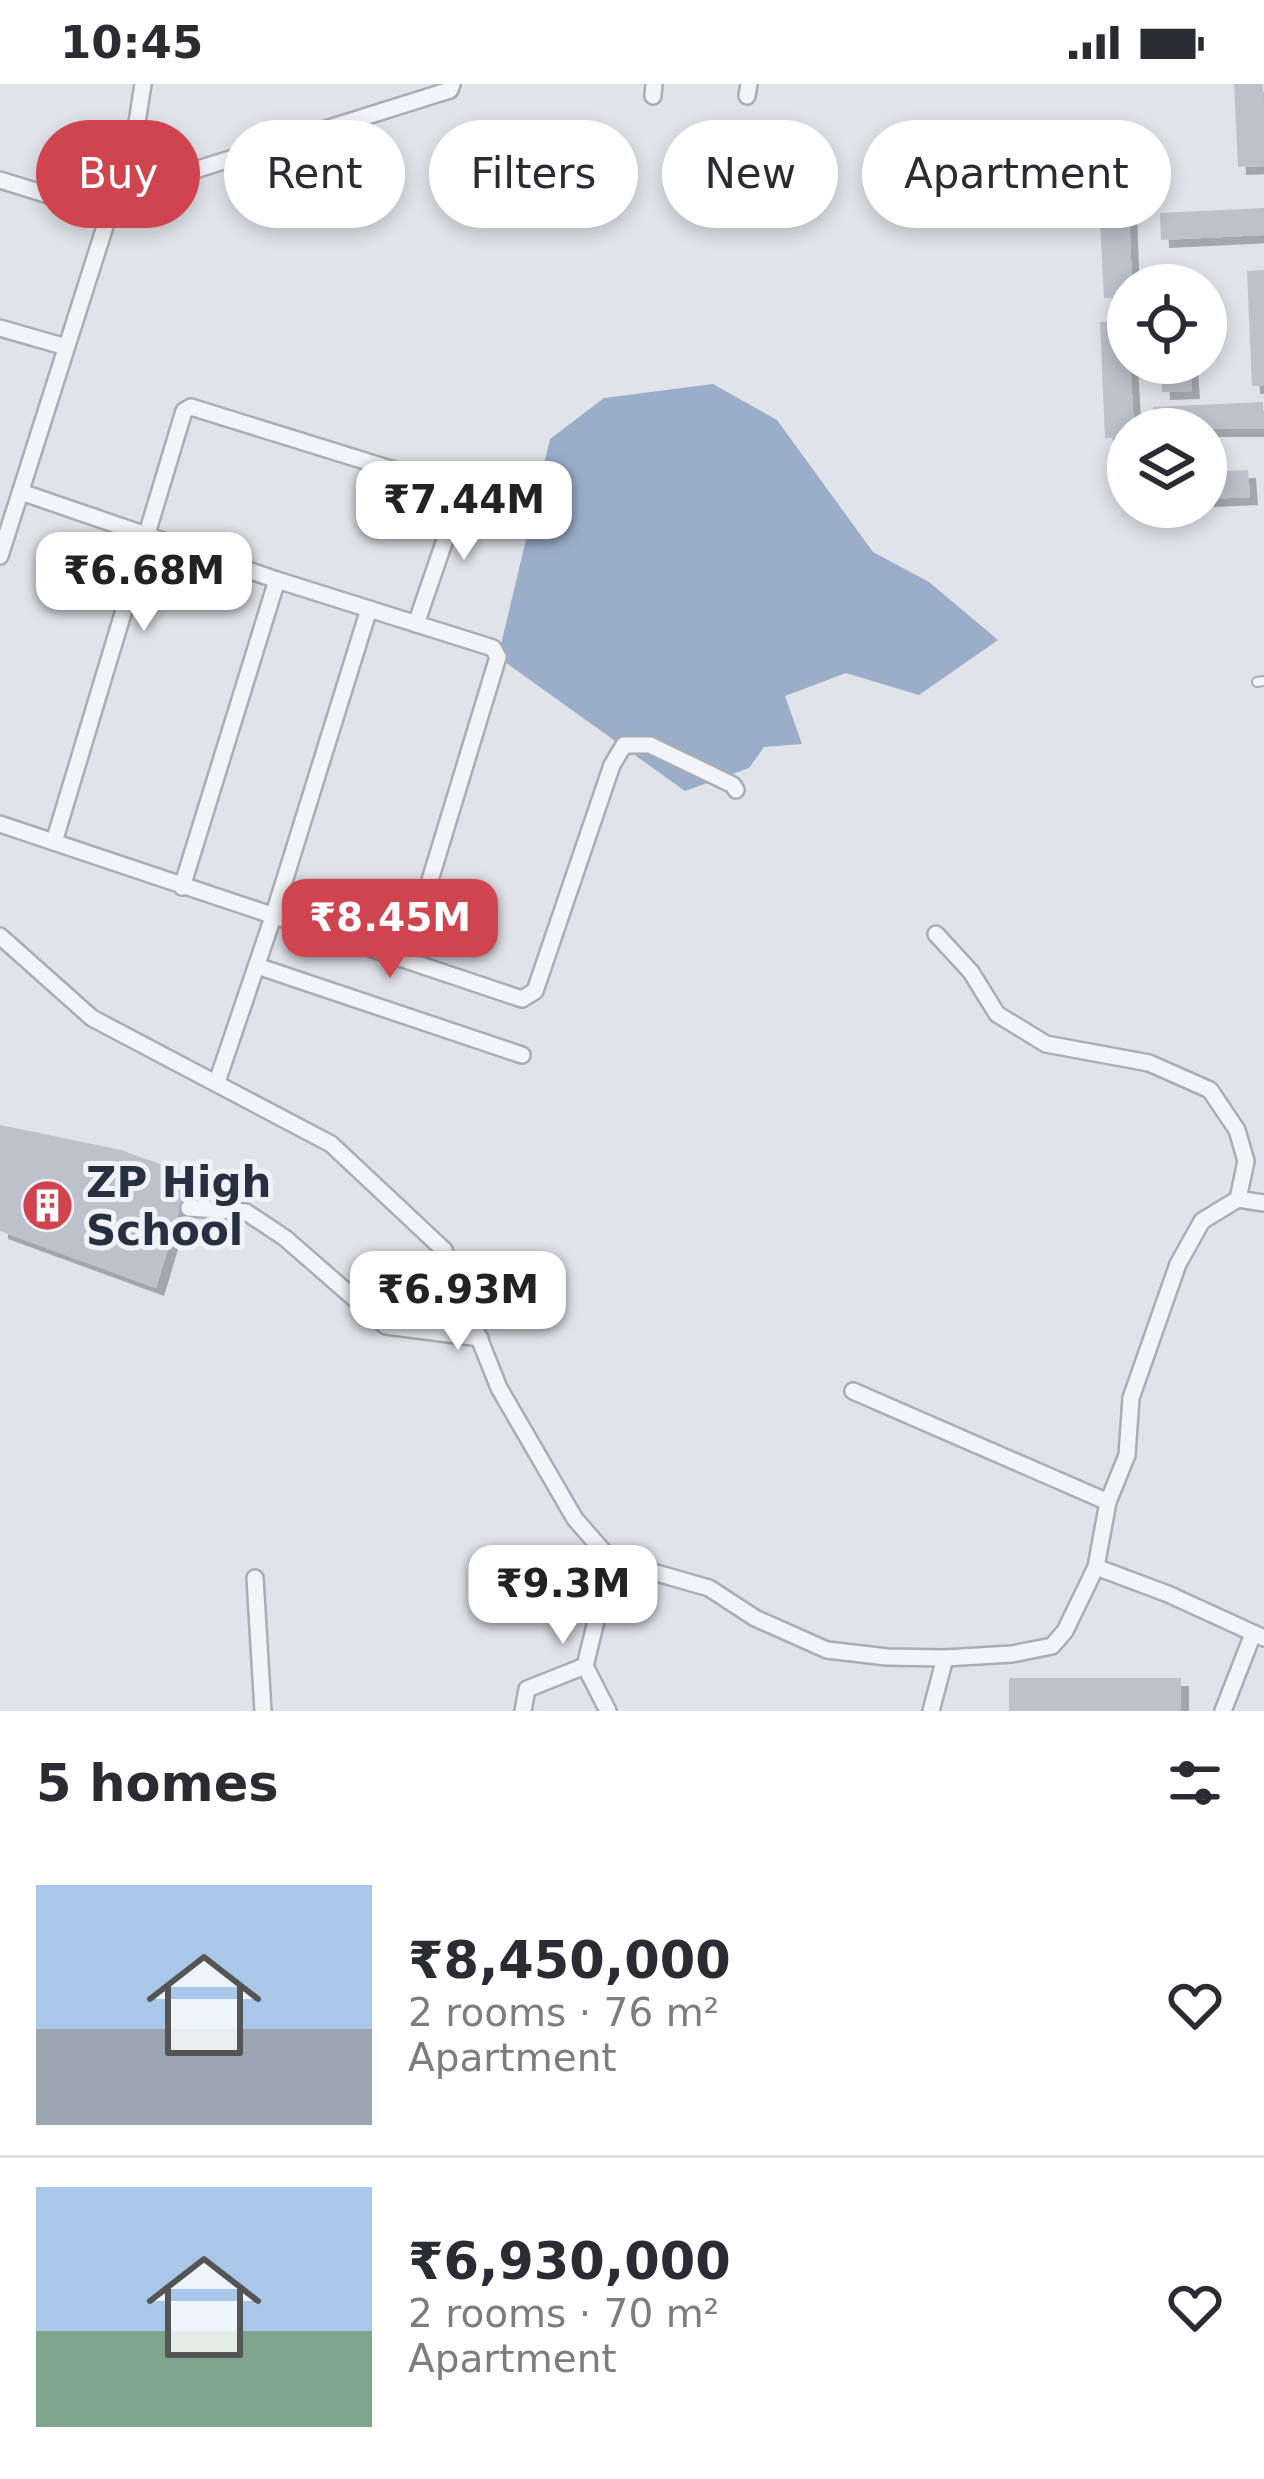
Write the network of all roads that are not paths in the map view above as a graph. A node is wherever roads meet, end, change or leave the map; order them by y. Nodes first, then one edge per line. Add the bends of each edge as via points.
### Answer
1 (143, 84) edge
2 (452, 84) edge
3 (137, 120) edge
4 (200, 167) edge
5 (0, 180) edge
6 (36, 191) edge
7 (105, 228) edge
8 (0, 328) edge
9 (66, 347) junction
10 (21, 492) junction
11 (147, 535) junction
12 (0, 556) edge
13 (277, 580) junction
14 (369, 609) junction
15 (416, 624) junction
16 (736, 790) dead end
17 (0, 824) edge
18 (54, 842) junction
19 (182, 887) junction
20 (274, 916) junction
21 (936, 934) dead end
22 (0, 936) edge
23 (406, 959) junction
24 (257, 966) junction
25 (522, 1055) dead end
26 (217, 1082) junction
27 (1238, 1199) junction
28 (1264, 1203) edge
29 (190, 1208) dead end
30 (479, 1338) junction
31 (853, 1391) dead end
32 (1108, 1502) junction
33 (611, 1560) junction
34 (1096, 1568) junction
35 (255, 1578) dead end
36 (1258, 1636) edge
37 (945, 1658) junction
38 (585, 1666) junction
39 (263, 1711) edge
40 (523, 1711) edge
41 (608, 1711) edge
42 (931, 1711) edge
43 (1223, 1711) edge

1 - 3 street
2 - 4 street
5 - 6 street
7 - 9 street
8 - 9 street
9 - 10 street
10 - 11 street
10 - 12 street
11 - 13 street
11 - 15 street via 191,407 455,489 459,499
11 - 18 street
13 - 14 street
13 - 19 street
14 - 15 street
14 - 20 street
15 - 23 street via 493,648 498,657
16 - 23 street via 650,746 624,746 530,997
17 - 18 street
18 - 19 street
19 - 20 street
20 - 23 street
20 - 24 street
21 - 27 street via 997,1014 1046,1044 1149,1064 1210,1090 1246,1161
22 - 26 street via 92,1018
24 - 25 street
24 - 26 street
26 - 30 street via 331,1144 444,1250
27 - 28 street
27 - 32 street via 1202,1221 1178,1264 1131,1398 1126,1455
29 - 30 street via 246,1212 386,1326
30 - 33 street via 575,1519
31 - 32 street
32 - 34 street
33 - 37 street via 709,1588 827,1650
33 - 38 street
34 - 36 street
34 - 37 street via 1052,1646
35 - 39 street
36 - 43 street
37 - 42 street
38 - 40 street via 527,1689
38 - 41 street

